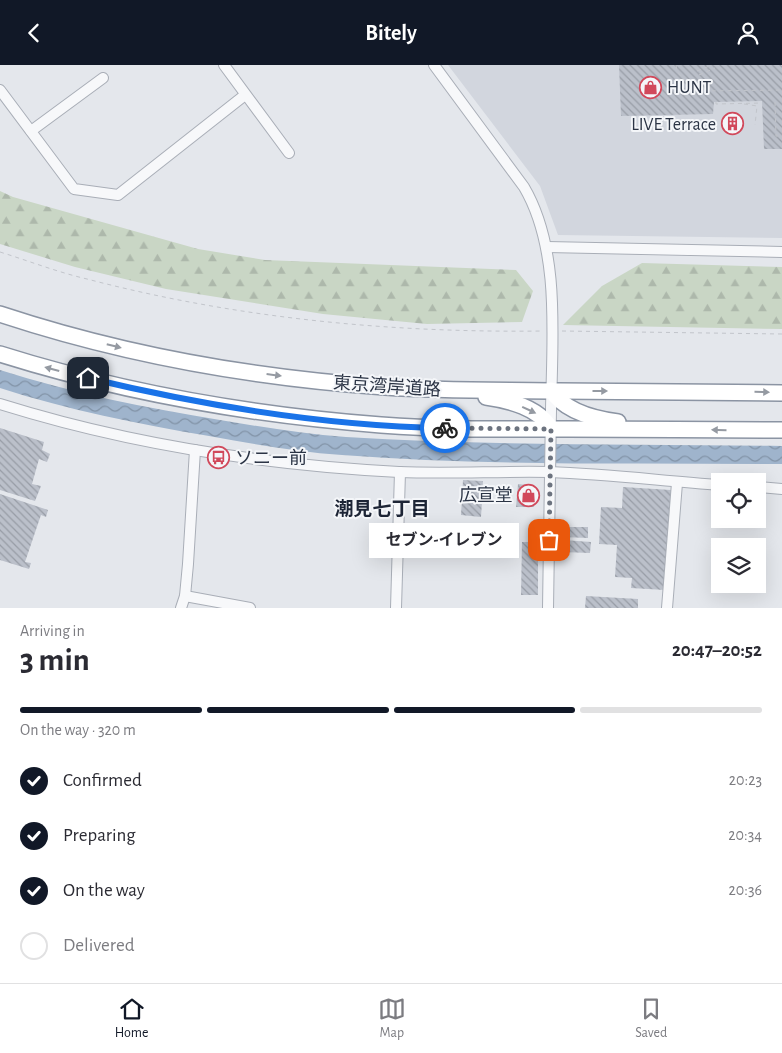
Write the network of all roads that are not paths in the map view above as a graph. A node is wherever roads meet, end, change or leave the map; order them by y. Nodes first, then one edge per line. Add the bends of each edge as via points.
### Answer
1 (224, 65) edge
2 (434, 65) edge
3 (103, 78) dead end
4 (0, 90) edge
5 (245, 95) junction
6 (31, 131) junction
7 (289, 153) dead end
8 (547, 247) junction
9 (782, 252) edge
10 (0, 314) edge
11 (0, 354) edge
12 (413, 389) junction
13 (551, 391) junction
14 (782, 393) edge
15 (0, 404) edge
16 (551, 429) junction
17 (692, 430) junction
18 (782, 430) edge
19 (195, 451) junction
20 (400, 472) junction
21 (550, 472) junction
22 (677, 483) junction
23 (711, 485) edge
24 (766, 488) edge
25 (782, 489) edge
26 (186, 596) junction
27 (181, 608) edge
28 (250, 608) edge
29 (396, 608) edge
30 (548, 608) edge
31 (667, 608) edge

1 - 5 street
2 - 8 street via 524,187 535,205
3 - 6 street
4 - 6 street
5 - 6 street via 118,195 74,189
5 - 7 street
8 - 9 street
8 - 13 street via 551,267
10 -> 12 highway, 東京湾岸道路 via 59,332 191,362 323,381
16 -> 11 highway via 430,428 278,414 154,394
12 - 13 highway, 東京湾岸道路
12 -> 16 highway via 503,400 537,414
13 -> 14 highway, 東京湾岸道路
13 - 16 street
13 - 17 highway via 564,404 595,418
15 - 19 street
16 - 17 highway
16 - 21 street
18 -> 17 highway
19 - 20 street
19 - 26 street
20 - 21 street
20 - 29 street
21 - 22 street
21 - 30 street
22 - 23 street
22 - 31 street
24 - 25 street
26 - 27 street
26 - 28 street

